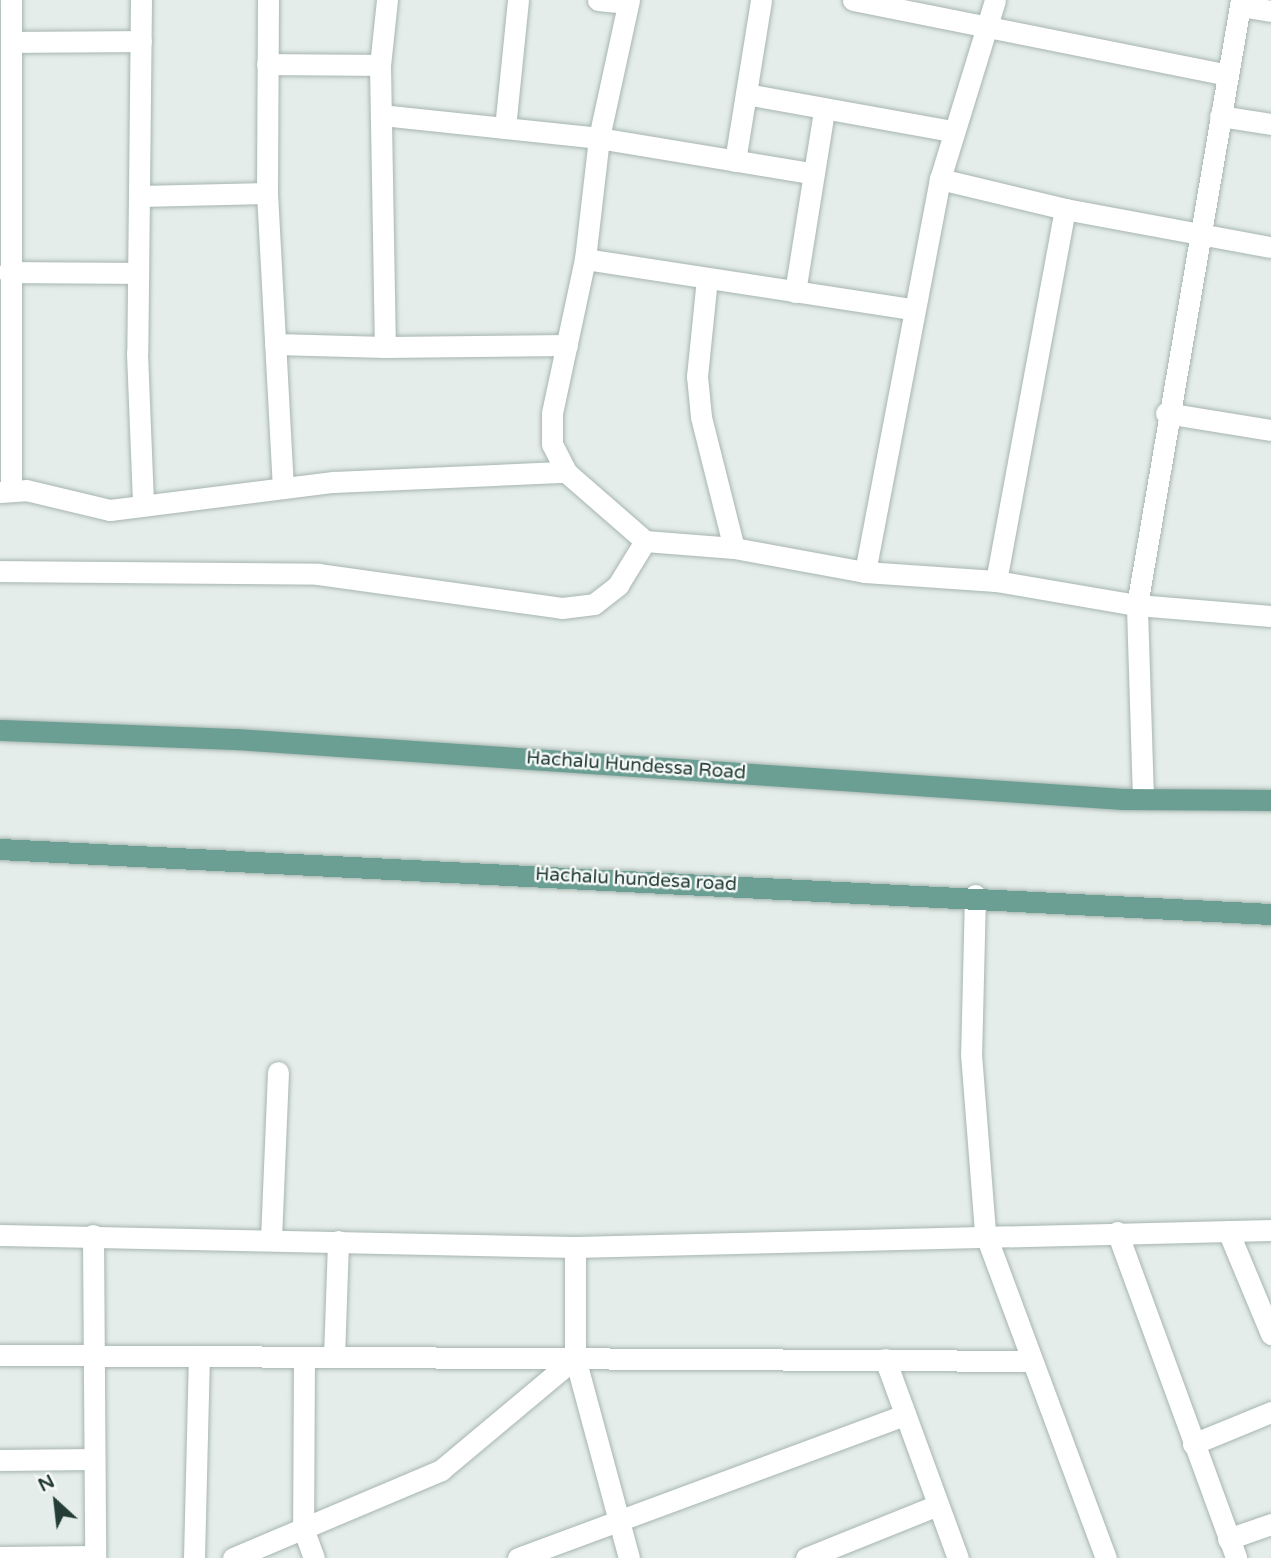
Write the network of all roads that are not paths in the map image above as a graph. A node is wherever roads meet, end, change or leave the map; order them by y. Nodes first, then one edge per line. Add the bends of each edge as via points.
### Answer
1 (11, 0) edge
2 (141, 0) edge
3 (268, 0) edge
4 (387, 0) edge
5 (518, 0) edge
6 (598, 0) edge
7 (761, 0) edge
8 (853, 0) edge
9 (995, 0) edge
10 (629, 2) edge
11 (1241, 3) edge
12 (1271, 11) edge
13 (989, 24) junction
14 (141, 41) junction
15 (10, 42) junction
16 (267, 64) junction
17 (380, 65) junction
18 (1228, 75) junction
19 (746, 94) junction
20 (824, 110) junction
21 (381, 115) junction
22 (1220, 116) junction
23 (1271, 124) edge
24 (505, 128) junction
25 (952, 131) junction
26 (599, 138) junction
27 (735, 161) junction
28 (811, 173) junction
29 (940, 179) junction
30 (267, 193) junction
31 (140, 196) junction
32 (1065, 209) junction
33 (4, 225) edge
34 (1201, 233) junction
35 (1271, 247) edge
36 (586, 259) junction
37 (8, 272) junction
38 (138, 273) junction
39 (707, 278) junction
40 (795, 292) junction
41 (911, 309) junction
42 (275, 344) junction
43 (567, 345) junction
44 (385, 347) junction
45 (1166, 413) junction
46 (1271, 430) edge
47 (566, 471) junction
48 (283, 488) junction
49 (6, 490) edge
50 (143, 505) junction
51 (645, 541) junction
52 (734, 548) junction
53 (0, 571) edge
54 (865, 572) junction
55 (996, 581) junction
56 (1136, 605) junction
57 (1271, 616) edge
58 (0, 730) edge
59 (1143, 799) junction
60 (1271, 800) edge
61 (0, 849) edge
62 (975, 895) junction
63 (1271, 914) edge
64 (278, 1072) dead end
65 (1271, 1230) edge
66 (1228, 1231) junction
67 (1117, 1232) junction
68 (985, 1233) junction
69 (0, 1235) edge
70 (93, 1235) junction
71 (271, 1239) junction
72 (338, 1241) junction
73 (575, 1247) junction
74 (1271, 1334) edge
75 (0, 1355) edge
76 (92, 1356) junction
77 (199, 1356) junction
78 (304, 1357) junction
79 (334, 1357) junction
80 (575, 1358) junction
81 (885, 1359) junction
82 (1032, 1361) junction
83 (1271, 1412) edge
84 (905, 1415) junction
85 (1193, 1444) junction
86 (93, 1459) junction
87 (0, 1460) edge
88 (938, 1505) junction
89 (615, 1522) junction
90 (1271, 1524) edge
91 (303, 1528) junction
92 (1232, 1549) edge
93 (0, 1557) edge
94 (95, 1557) edge
95 (194, 1558) edge
96 (233, 1558) edge
97 (314, 1558) edge
98 (518, 1558) edge
99 (629, 1558) edge
100 (806, 1558) edge
101 (958, 1558) edge
102 (1106, 1558) edge

1 - 15 street
2 - 14 street
3 - 16 street
4 - 17 street
5 - 24 street
6 - 10 street
7 - 19 street
8 - 13 street
9 - 13 street
10 - 26 street
11 - 12 street
11 - 18 street
13 - 18 street
13 - 25 street
14 - 15 street
14 - 31 street
15 - 33 street
16 - 17 street
16 - 30 street
17 - 21 street
18 - 22 street
19 - 20 street
19 - 27 street
20 - 25 street
20 - 28 street
21 - 24 street
21 - 44 street
22 - 23 street
22 - 34 street
24 - 26 street
25 - 29 street
26 - 27 street
26 - 36 street
27 - 28 street
28 - 40 street
29 - 32 street
29 - 41 street
30 - 31 street
30 - 42 street
31 - 38 street
32 - 34 street
32 - 55 street
33 - 37 street
34 - 35 street
34 - 45 street
36 - 39 street
36 - 43 street
37 - 38 street
37 - 49 street
38 - 50 street
39 - 40 street
39 - 52 street via 697,376 701,417
40 - 41 street
41 - 54 street
42 - 44 street
42 - 48 street
43 - 44 street
43 - 47 street via 552,413 552,444
45 - 46 street
45 - 56 street
47 - 48 street
47 - 51 street
48 - 50 street
49 - 50 street via 78,507
51 - 52 street
51 - 53 street via 618,585 594,604 562,608 318,574
52 - 54 street
54 - 55 street
55 - 56 street
56 - 57 street
56 - 59 street
58 - 59 main road, Hachalu Hundessa Road via 236,739
59 - 60 main road, Hachalu Hundessa Road
61 - 62 main road, Hachalu hundesa road
62 - 63 main road, Hachalu hundesa road
62 - 68 street via 971,1054
64 - 71 street
65 - 66 street
66 - 67 street
66 - 74 street
67 - 68 street
67 - 85 street
68 - 73 street
68 - 82 street
69 - 70 street
70 - 71 street
70 - 76 street
71 - 72 street
72 - 73 street
72 - 79 street
73 - 80 street
75 - 76 street
76 - 77 street
76 - 86 street
77 - 78 street
77 - 95 street
78 - 79 street
78 - 91 street
79 - 80 street
80 - 81 street
80 - 89 street
80 - 91 street via 441,1470
81 - 82 street
81 - 84 street
82 - 102 street
83 - 85 street
84 - 88 street
84 - 89 street
85 - 92 street
86 - 87 street
86 - 94 street
88 - 100 street
88 - 101 street
89 - 98 street
89 - 99 street
90 - 92 street
91 - 96 street
91 - 97 street
93 - 94 street

